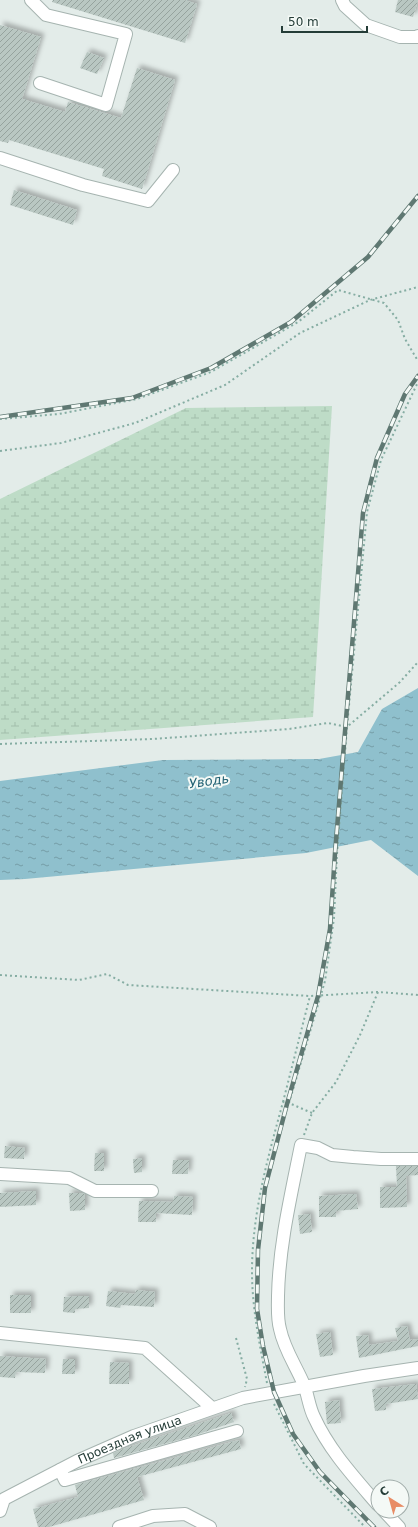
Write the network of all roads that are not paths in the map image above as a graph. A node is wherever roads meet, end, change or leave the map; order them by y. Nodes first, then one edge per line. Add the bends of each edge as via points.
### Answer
1 (31, 0) edge
2 (342, 0) edge
3 (418, 36) edge
4 (40, 83) dead end
5 (0, 158) edge
6 (174, 170) dead end
7 (418, 1159) edge
8 (0, 1174) edge
9 (152, 1191) dead end
10 (0, 1333) edge
11 (418, 1368) edge
12 (305, 1386) junction
13 (212, 1408) junction
14 (237, 1431) dead end
15 (60, 1470) junction
16 (370, 1496) edge
17 (0, 1511) edge
18 (392, 1519) edge
19 (119, 1527) edge
20 (210, 1527) edge
21 (399, 1527) edge

1 - 4 street via 46,16 126,34 106,105
2 - 3 street via 366,25 400,37
5 - 6 street via 83,185 148,201
7 - 12 street via 346,1156 300,1145 279,1270 278,1312 286,1346
8 - 9 street via 69,1178 95,1191
10 - 13 street via 145,1348
11 - 12 street, Проездная улица
12 - 13 street, Проездная улица via 243,1398
12 - 16 street via 313,1415 326,1442
13 - 15 street, Проездная улица via 134,1436
14 - 15 street via 65,1480
15 - 17 street, Проездная улица via 4,1499
18 - 21 street
19 - 20 street via 152,1516 185,1514

